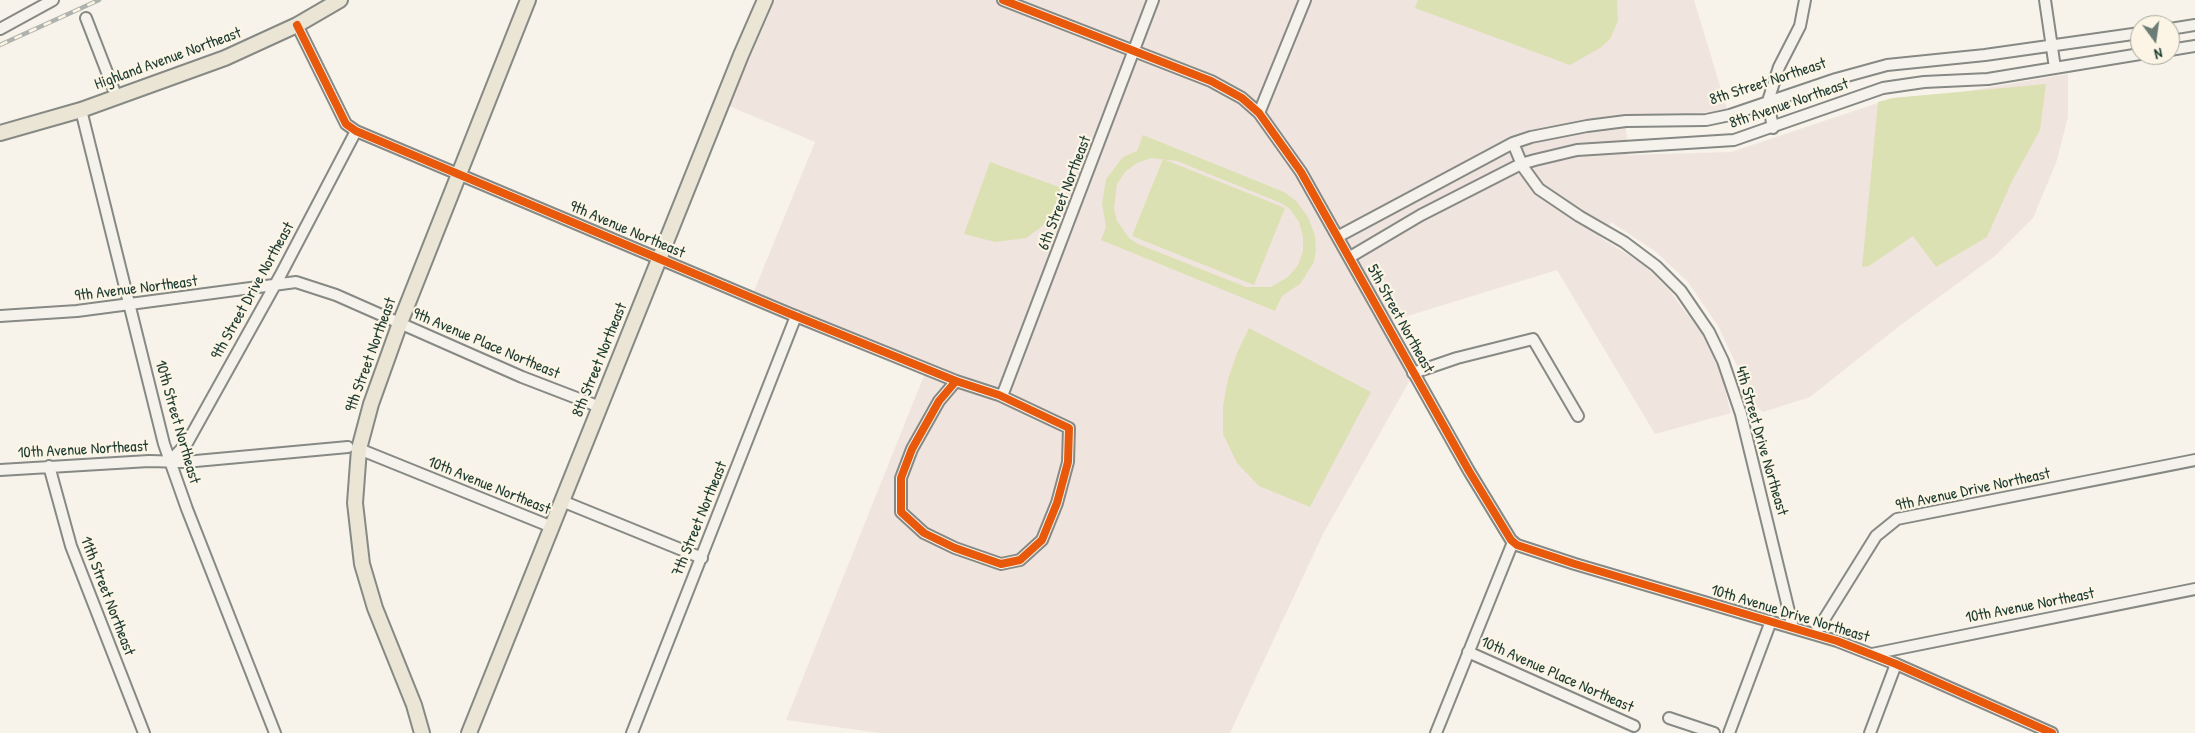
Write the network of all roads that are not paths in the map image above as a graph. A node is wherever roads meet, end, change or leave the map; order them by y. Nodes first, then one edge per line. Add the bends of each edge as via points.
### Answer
1 (53, 0) edge
2 (340, 0) edge
3 (528, 0) edge
4 (765, 0) edge
5 (1002, 0) edge
6 (1153, 0) edge
7 (1305, 0) edge
8 (1805, 0) edge
9 (2045, 0) edge
10 (86, 18) dead end
11 (297, 25) junction
12 (2195, 25) edge
13 (2180, 27) edge
14 (0, 29) edge
15 (2130, 34) edge
16 (2052, 44) junction
17 (2195, 46) edge
18 (2180, 48) edge
19 (1134, 51) junction
20 (2130, 56) edge
21 (2055, 68) junction
22 (117, 98) junction
23 (1768, 101) junction
24 (81, 110) junction
25 (1259, 113) junction
26 (1773, 128) junction
27 (356, 131) junction
28 (0, 133) edge
29 (1513, 143) junction
30 (1521, 164) junction
31 (458, 174) junction
32 (1339, 236) junction
33 (1350, 257) junction
34 (660, 260) junction
35 (275, 284) junction
36 (129, 305) junction
37 (0, 316) edge
38 (796, 316) junction
39 (400, 324) junction
40 (1413, 373) junction
41 (956, 381) junction
42 (1002, 396) junction
43 (600, 407) junction
44 (1578, 416) dead end
45 (354, 448) junction
46 (2195, 460) edge
47 (170, 461) junction
48 (49, 466) junction
49 (0, 470) edge
50 (562, 501) junction
51 (552, 527) junction
52 (1513, 542) junction
53 (702, 558) junction
54 (2195, 589) edge
55 (1771, 621) junction
56 (1793, 628) junction
57 (1815, 634) junction
58 (1468, 652) junction
59 (1872, 654) junction
60 (1896, 664) junction
61 (1669, 718) dead end
62 (1634, 726) dead end
63 (424, 732) edge
64 (144, 733) edge
65 (275, 733) edge
66 (469, 733) edge
67 (632, 733) edge
68 (1436, 733) edge
69 (1714, 733) edge
70 (1729, 733) edge
71 (1870, 733) edge
72 (2052, 733) edge

1 - 14 street
2 - 11 main road, Highland Avenue Northeast
3 - 31 main road, 9th Street Northeast
4 - 34 main road, 8th Street Northeast
5 - 19 street, 5th Street Northeast
6 - 19 street, 6th Street Northeast
7 - 25 street
8 - 23 street via 1800,26
9 - 16 street
10 - 22 street
11 - 22 main road, Highland Avenue Northeast via 225,58
11 - 27 street, 9th Avenue Northeast via 346,124
12 - 13 street
15 - 16 street, 8th Street Northeast
16 - 21 street
16 - 23 street, 8th Street Northeast via 1887,65
17 - 18 street
19 - 25 street, 5th Street Northeast via 1211,81 1242,98
19 - 42 street, 6th Street Northeast
20 - 21 street, 8th Avenue Northeast
21 - 26 street, 8th Avenue Northeast via 1988,80 1924,82 1883,88
22 - 24 main road, Highland Avenue Northeast
23 - 26 street
23 - 29 street, 8th Street Northeast via 1706,120 1626,121 1557,131
24 - 28 main road, Highland Avenue Northeast
24 - 36 street, 10th Street Northeast
25 - 32 street, 5th Street Northeast via 1293,159
26 - 30 street, 8th Avenue Northeast via 1734,140 1578,150
27 - 31 street, 9th Avenue Northeast
27 - 35 street, 9th Street Drive Northeast
29 - 30 street, 4th Street Drive Northeast
29 - 32 street, 8th Street Northeast
30 - 33 street, 8th Avenue Northeast via 1421,215
30 - 56 street, 4th Street Drive Northeast via 1548,196 1624,242 1656,266 1681,292 1709,332 1741,414
31 - 34 street, 9th Avenue Northeast
31 - 39 main road, 9th Street Northeast
32 - 33 street, 5th Street Northeast
33 - 40 street, 5th Street Northeast
34 - 38 street, 9th Avenue Northeast
34 - 43 main road, 8th Street Northeast
35 - 36 street, 9th Avenue Northeast
35 - 39 street, 9th Avenue Place Northeast via 307,284
35 - 47 street, 9th Street Drive Northeast via 187,443
36 - 37 street, 9th Avenue Northeast
36 - 47 street, 10th Street Northeast
38 - 41 street, 9th Avenue Northeast
38 - 53 street, 7th Street Northeast
39 - 43 street, 9th Avenue Place Northeast
39 - 45 main road, 9th Street Northeast
40 - 44 street via 1533,339
40 - 52 street, 5th Street Northeast
41 - 42 street, 9th Avenue Northeast
41 - 42 street via 939,401 912,449 901,478 901,512 924,533 1001,564 1020,560 1042,540 1068,462 1068,428
43 - 50 main road, 8th Street Northeast
45 - 47 street, 10th Avenue Northeast
45 - 51 street, 10th Avenue Northeast
45 - 63 main road, 9th Street Northeast via 355,503 362,564 375,608
46 - 57 street, 9th Avenue Drive Northeast via 1897,519 1876,536
47 - 48 street, 10th Avenue Northeast
47 - 65 street, 10th Street Northeast
48 - 49 street, 10th Avenue Northeast
48 - 64 street, 11th Street Northeast via 70,546
50 - 51 main road, 8th Street Northeast
50 - 53 street, 10th Avenue Northeast
51 - 66 main road, 8th Street Northeast
52 - 55 street, 10th Avenue Drive Northeast via 1575,564
52 - 58 street
53 - 67 street, 7th Street Northeast
54 - 59 street, 10th Avenue Northeast
55 - 56 street, 10th Avenue Drive Northeast
55 - 70 street
56 - 57 street, 10th Avenue Drive Northeast
57 - 59 street, 10th Avenue Drive Northeast
58 - 62 street, 10th Avenue Place Northeast
58 - 68 street
59 - 60 street, 10th Avenue Drive Northeast
60 - 71 street
60 - 72 street, 10th Avenue Drive Northeast
61 - 69 street

